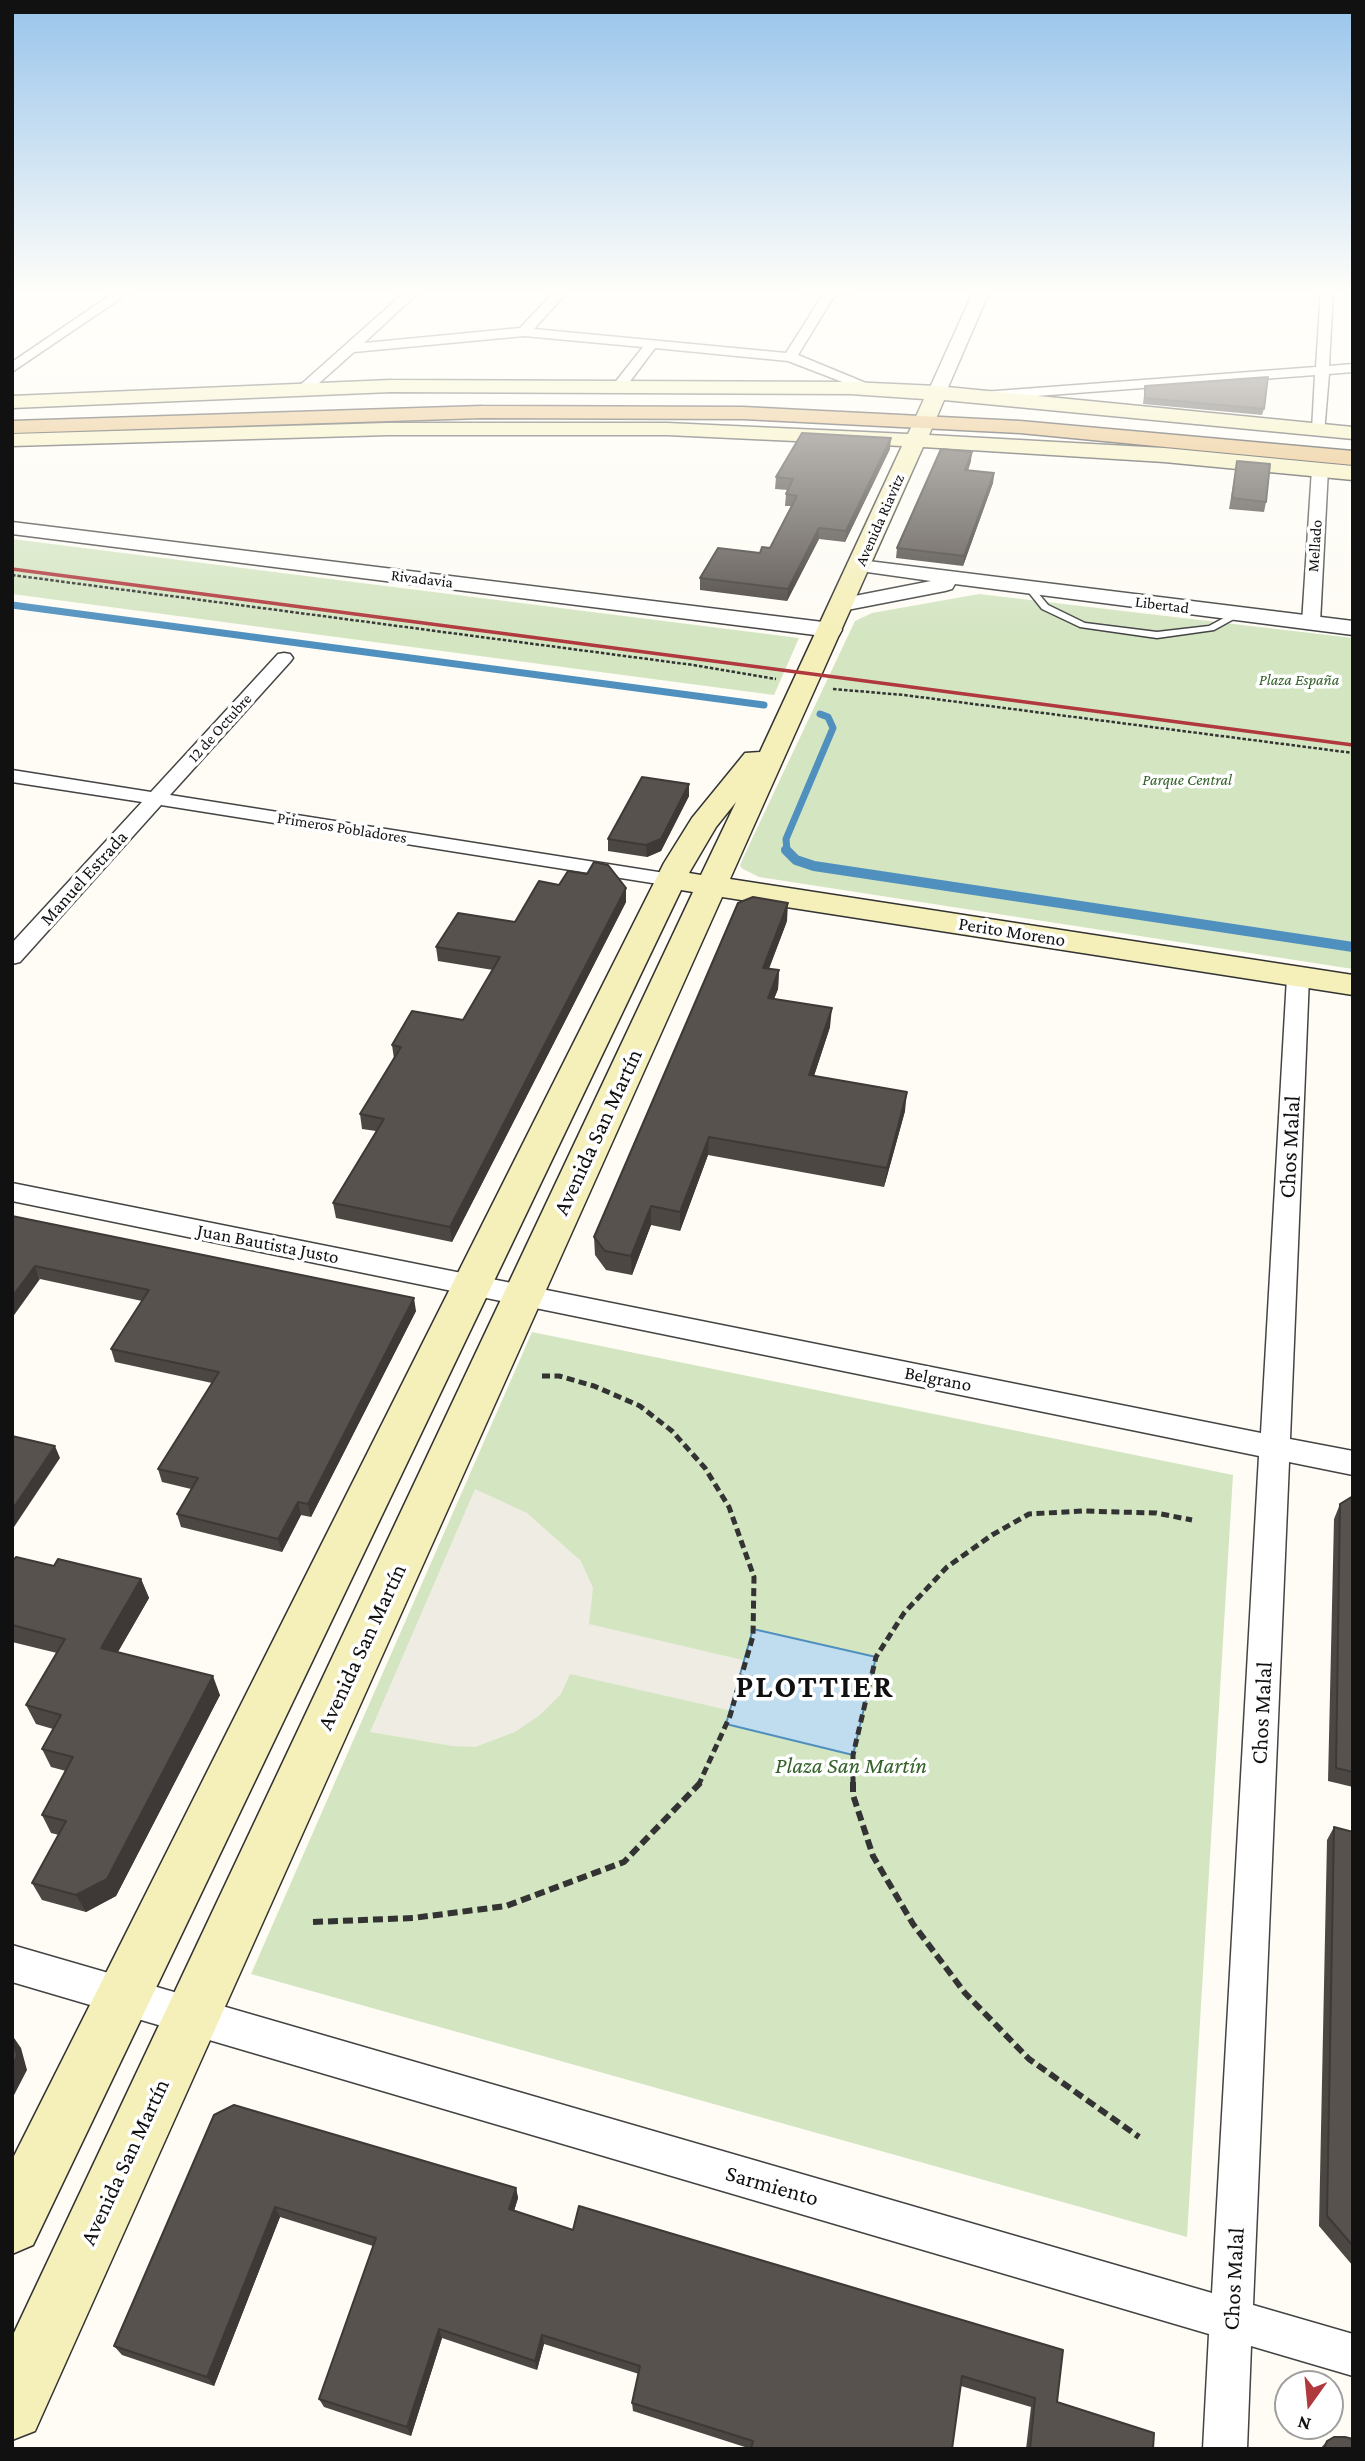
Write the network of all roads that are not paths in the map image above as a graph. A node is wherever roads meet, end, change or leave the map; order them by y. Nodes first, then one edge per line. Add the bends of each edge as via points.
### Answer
1 (399, 405) edge
2 (754, 405) edge
3 (931, 405) edge
4 (1070, 405) edge
5 (1320, 405) edge
6 (482, 412) junction
7 (12, 417) edge
8 (923, 424) junction
9 (12, 427) edge
10 (667, 429) junction
11 (1319, 430) junction
12 (1353, 433) edge
13 (12, 440) edge
14 (1353, 447) edge
15 (1353, 458) edge
16 (1320, 469) junction
17 (1353, 473) edge
18 (12, 528) edge
19 (870, 567) junction
20 (971, 580) junction
21 (1030, 589) junction
22 (905, 593) junction
23 (842, 605) junction
24 (1238, 614) junction
25 (1311, 622) junction
26 (1353, 628) edge
27 (831, 630) junction
28 (284, 658) dead end
29 (793, 711) junction
30 (12, 776) edge
31 (156, 799) junction
32 (691, 883) junction
33 (12, 957) edge
34 (1298, 977) junction
35 (1353, 985) edge
36 (12, 1192) edge
37 (472, 1285) junction
38 (523, 1296) junction
39 (1275, 1447) junction
40 (1353, 1462) edge
41 (12, 1963) edge
42 (124, 1996) junction
43 (192, 2017) junction
44 (12, 2224) edge
45 (1231, 2320) junction
46 (1353, 2355) edge
47 (12, 2408) edge
48 (1225, 2449) edge

1 - 7 highway
2 - 8 highway
3 - 8 main road, Avenida Riavitz
4 - 11 main road
5 - 11 street
6 - 8 highway via 679,412
6 - 9 highway
6 - 10 highway
8 - 10 main road
8 - 14 highway via 1099,423
8 - 15 highway via 1109,434
8 - 16 main road via 1151,454
8 - 19 main road, Avenida Riavitz
10 - 13 main road via 413,428
11 - 12 main road
16 - 17 main road
16 - 25 street, Mellado
18 - 27 street, Rivadavia
19 - 20 street, Libertad
19 - 22 street via 906,581 909,588
19 - 23 main road, Avenida Riavitz
20 - 21 street, Libertad
20 - 22 street, Libertad
21 - 24 street, Libertad
21 - 24 lane via 1045,607 1083,625 1157,635 1211,628
22 - 23 street, Libertad
23 - 27 main road, Avenida Riavitz
24 - 25 street, Libertad
25 - 26 street, Libertad
27 - 29 main road, Avenida Riavitz
28 - 31 street, 12 de Octubre
29 - 32 main road, Avenida Riavitz
29 - 32 main road, Avenida Riavitz via 703,824
30 - 31 street, Primeros Pobladores
31 - 32 street, Primeros Pobladores
31 - 33 street, Manuel Estrada
32 - 34 main road, Perito Moreno
32 - 37 main road
32 - 38 main road, Avenida San Martín
34 - 35 main road, Perito Moreno
34 - 39 street, Chos Malal
36 - 37 street, Juan Bautista Justo
37 - 38 street, Juan Bautista Justo
37 - 42 main road
38 - 39 street, Belgrano
38 - 43 main road, Avenida San Martín
39 - 40 street, Belgrano
39 - 45 street, Chos Malal
41 - 42 street, Sarmiento
42 - 43 street, Sarmiento
42 - 44 main road
43 - 45 street, Sarmiento
43 - 47 main road, Avenida San Martín
45 - 46 street, Sarmiento
45 - 48 street, Chos Malal

